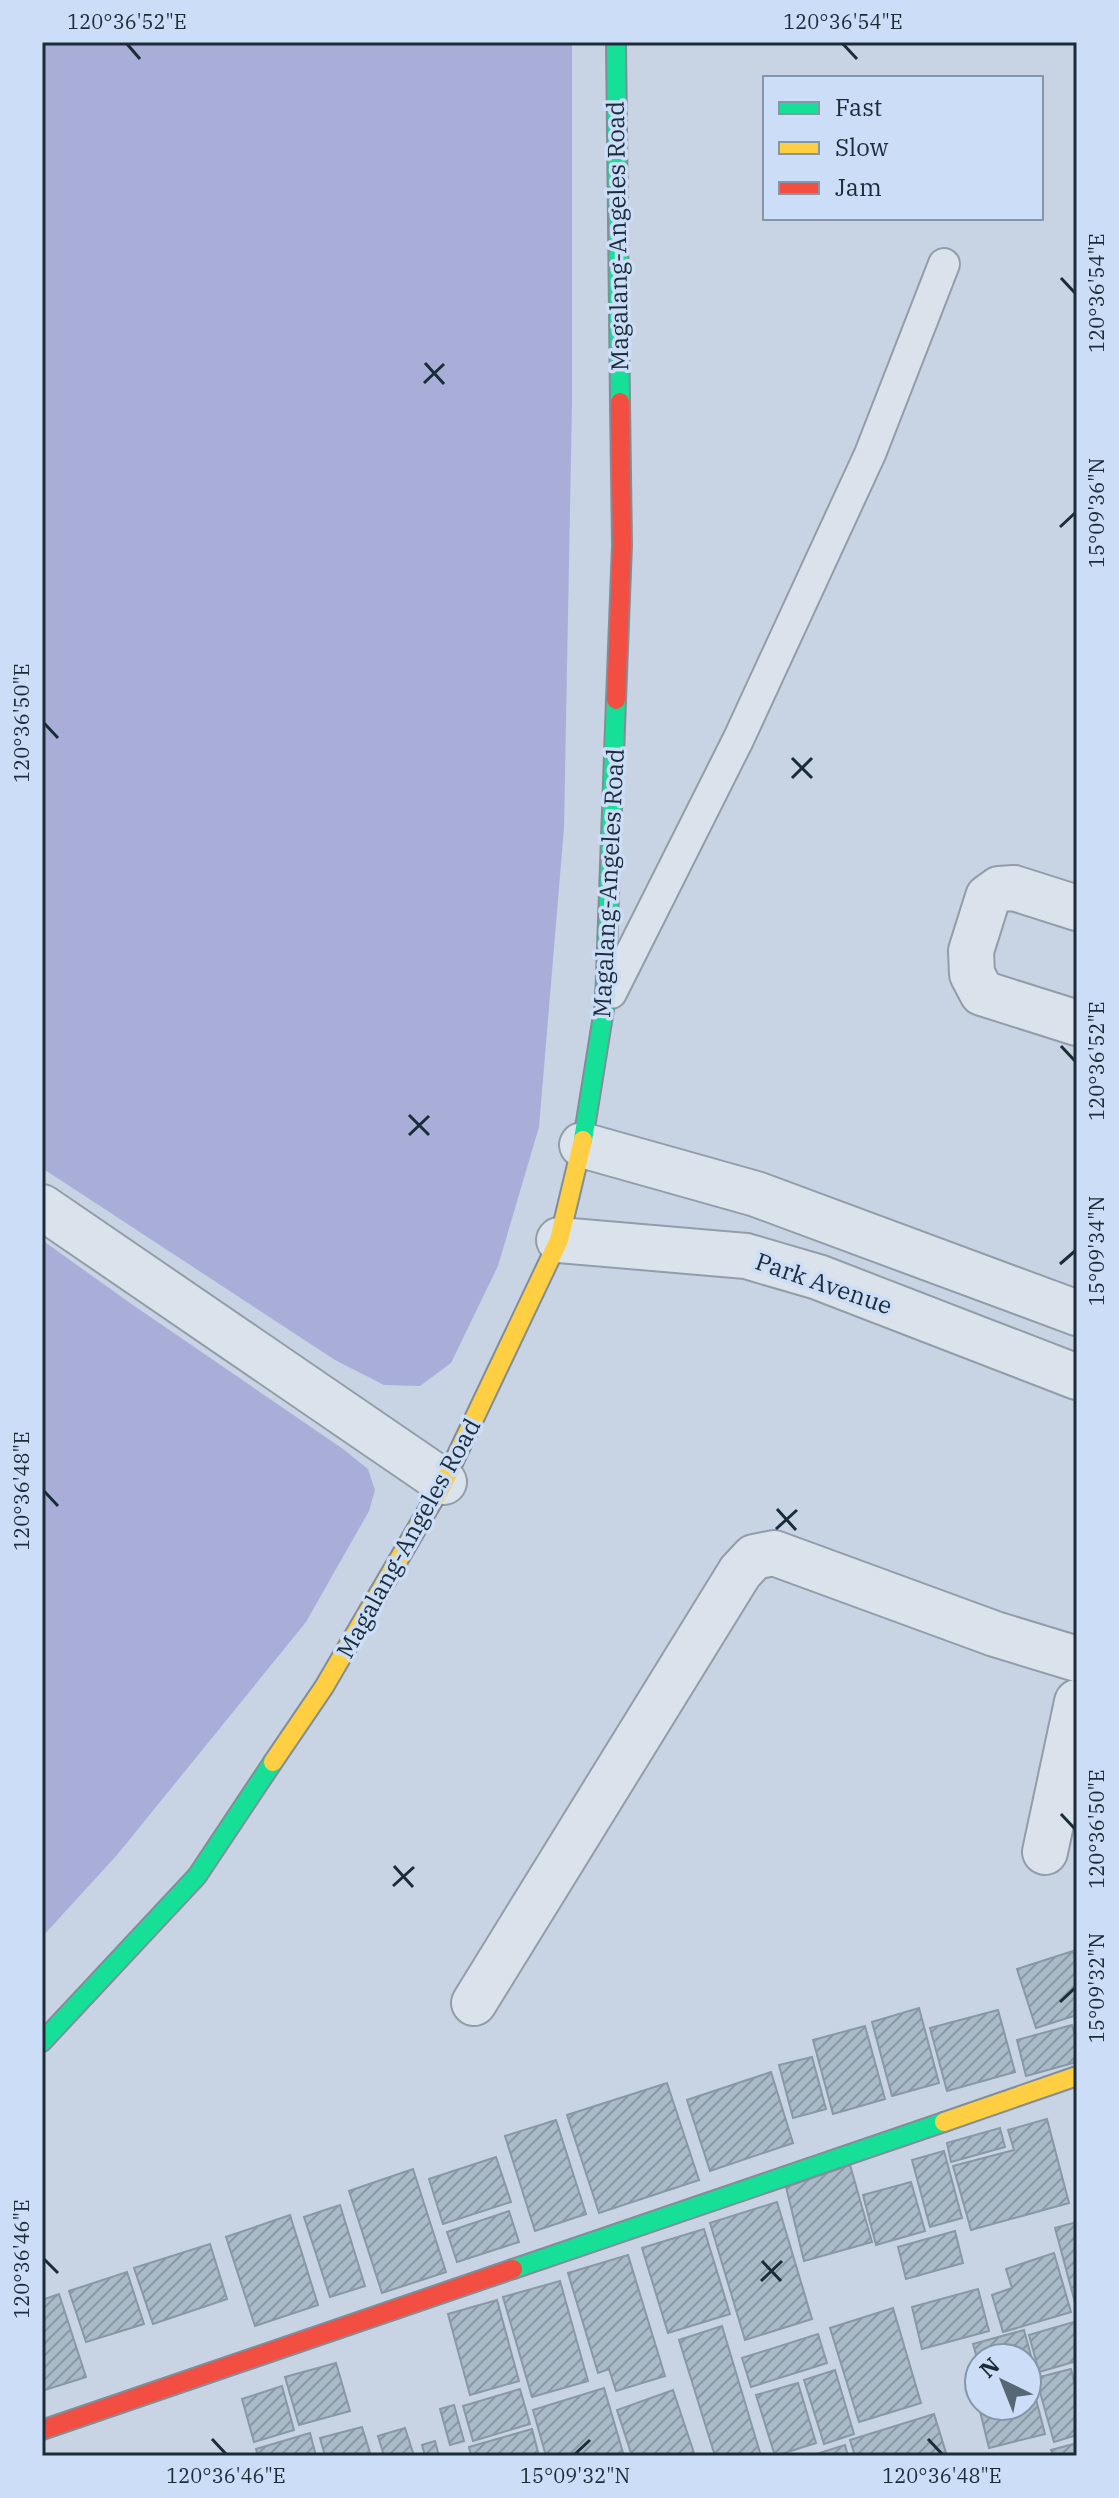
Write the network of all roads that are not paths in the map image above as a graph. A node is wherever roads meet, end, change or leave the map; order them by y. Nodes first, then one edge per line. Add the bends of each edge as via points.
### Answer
1 (616, 42) edge
2 (944, 264) dead end
3 (1077, 908) edge
4 (605, 1003) junction
5 (1077, 1023) edge
6 (582, 1145) junction
7 (42, 1207) edge
8 (559, 1240) junction
9 (1077, 1313) edge
10 (1077, 1377) edge
11 (444, 1482) junction
12 (1077, 1659) edge
13 (1077, 1702) edge
14 (1045, 1852) dead end
15 (474, 2003) dead end
16 (42, 2042) edge
17 (1077, 2076) edge
18 (42, 2430) edge

1 - 4 main road, Magalang-Angeles Road via 622,545
2 - 4 lane via 870,454 738,740
3 - 5 street via 1014,888 999,889 988,897 971,951 972,974 982,993
4 - 6 main road, Magalang-Angeles Road
6 - 8 main road, Magalang-Angeles Road
6 - 9 street via 756,1194
7 - 11 street
8 - 10 street, Park Avenue via 746,1256 818,1277
8 - 11 main road, Magalang-Angeles Road
11 - 16 main road, Magalang-Angeles Road via 324,1687 197,1876
12 - 15 street via 774,1553 754,1557
13 - 14 street
17 - 18 main road

